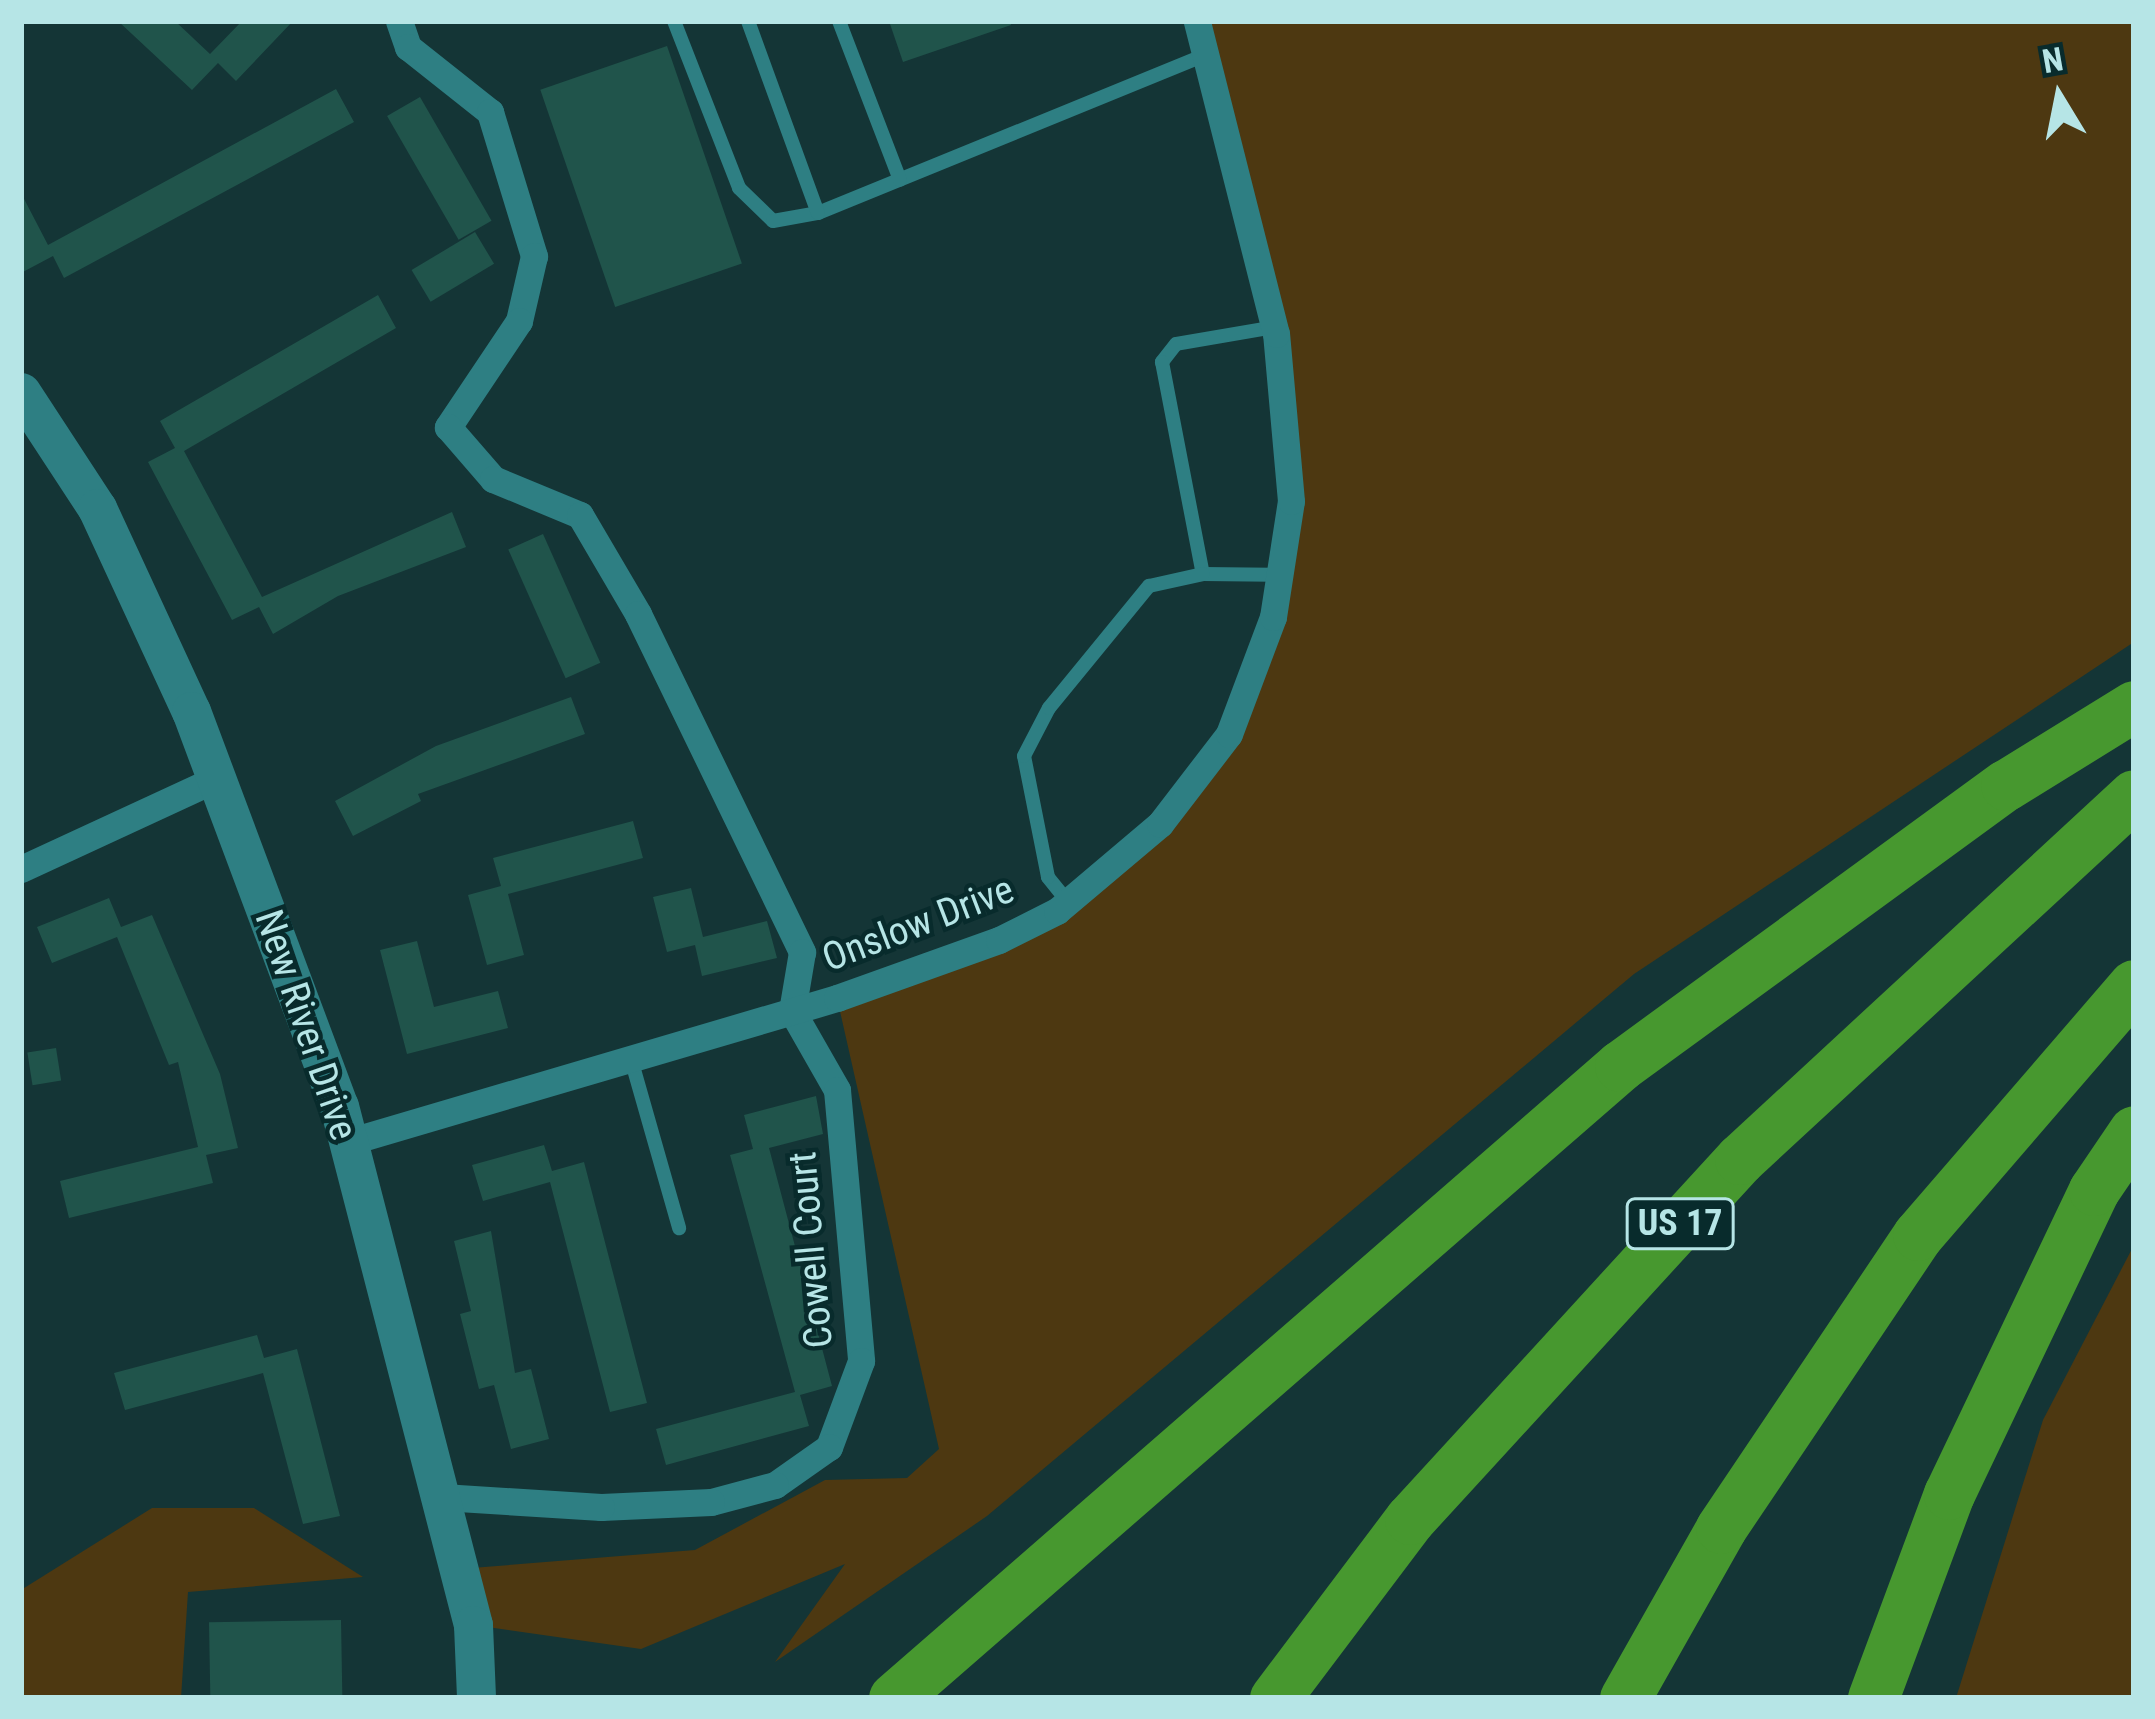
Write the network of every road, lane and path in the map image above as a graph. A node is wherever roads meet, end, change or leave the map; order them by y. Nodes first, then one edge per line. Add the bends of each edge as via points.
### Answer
1 (399, 21) edge
2 (674, 21) edge
3 (748, 21) edge
4 (839, 21) edge
5 (1197, 21) edge
6 (1207, 54) junction
7 (900, 180) junction
8 (818, 213) junction
9 (1275, 327) junction
10 (21, 392) edge
11 (1203, 574) junction
12 (1280, 575) junction
13 (2134, 706) edge
14 (216, 779) junction
15 (2134, 795) edge
16 (21, 869) edge
17 (1067, 902) junction
18 (2134, 985) edge
19 (792, 1012) junction
20 (631, 1059) junction
21 (2134, 1131) edge
22 (348, 1142) junction
23 (679, 1228) dead end
24 (442, 1497) junction
25 (476, 1698) edge
26 (893, 1698) edge
27 (1275, 1698) edge
28 (1625, 1698) edge
29 (1873, 1698) edge

1 - 19 street via 408,47 490,112 534,256 519,321 448,428 493,479 580,515 638,614 802,952
2 - 8 lane via 757,213 792,221
3 - 8 lane
4 - 7 lane
5 - 6 street, Onslow Drive
6 - 7 lane
6 - 9 street, Onslow Drive
7 - 8 lane
9 - 11 lane via 1177,344 1162,362
9 - 12 street, Onslow Drive via 1291,501
10 - 14 street, New River Drive via 98,508
11 - 12 lane
11 - 17 lane via 1149,586 1049,708 1024,756 1048,877
12 - 17 street, Onslow Drive via 1229,734 1160,824
13 - 26 highway via 2006,785 1620,1066
14 - 16 street
14 - 22 street, New River Drive
15 - 27 highway, US 17 via 1740,1159 1410,1519
17 - 19 street, Onslow Drive via 999,940
18 - 28 highway via 1918,1235 1721,1528
19 - 20 street, Onslow Drive
19 - 24 street, Cowell Court via 837,1090 858,1297 861,1361 829,1447 775,1485 711,1502
20 - 22 street, Onslow Drive
20 - 23 lane
21 - 29 highway via 2094,1190 1948,1494
22 - 24 street, New River Drive
24 - 25 street, New River Drive via 472,1625

